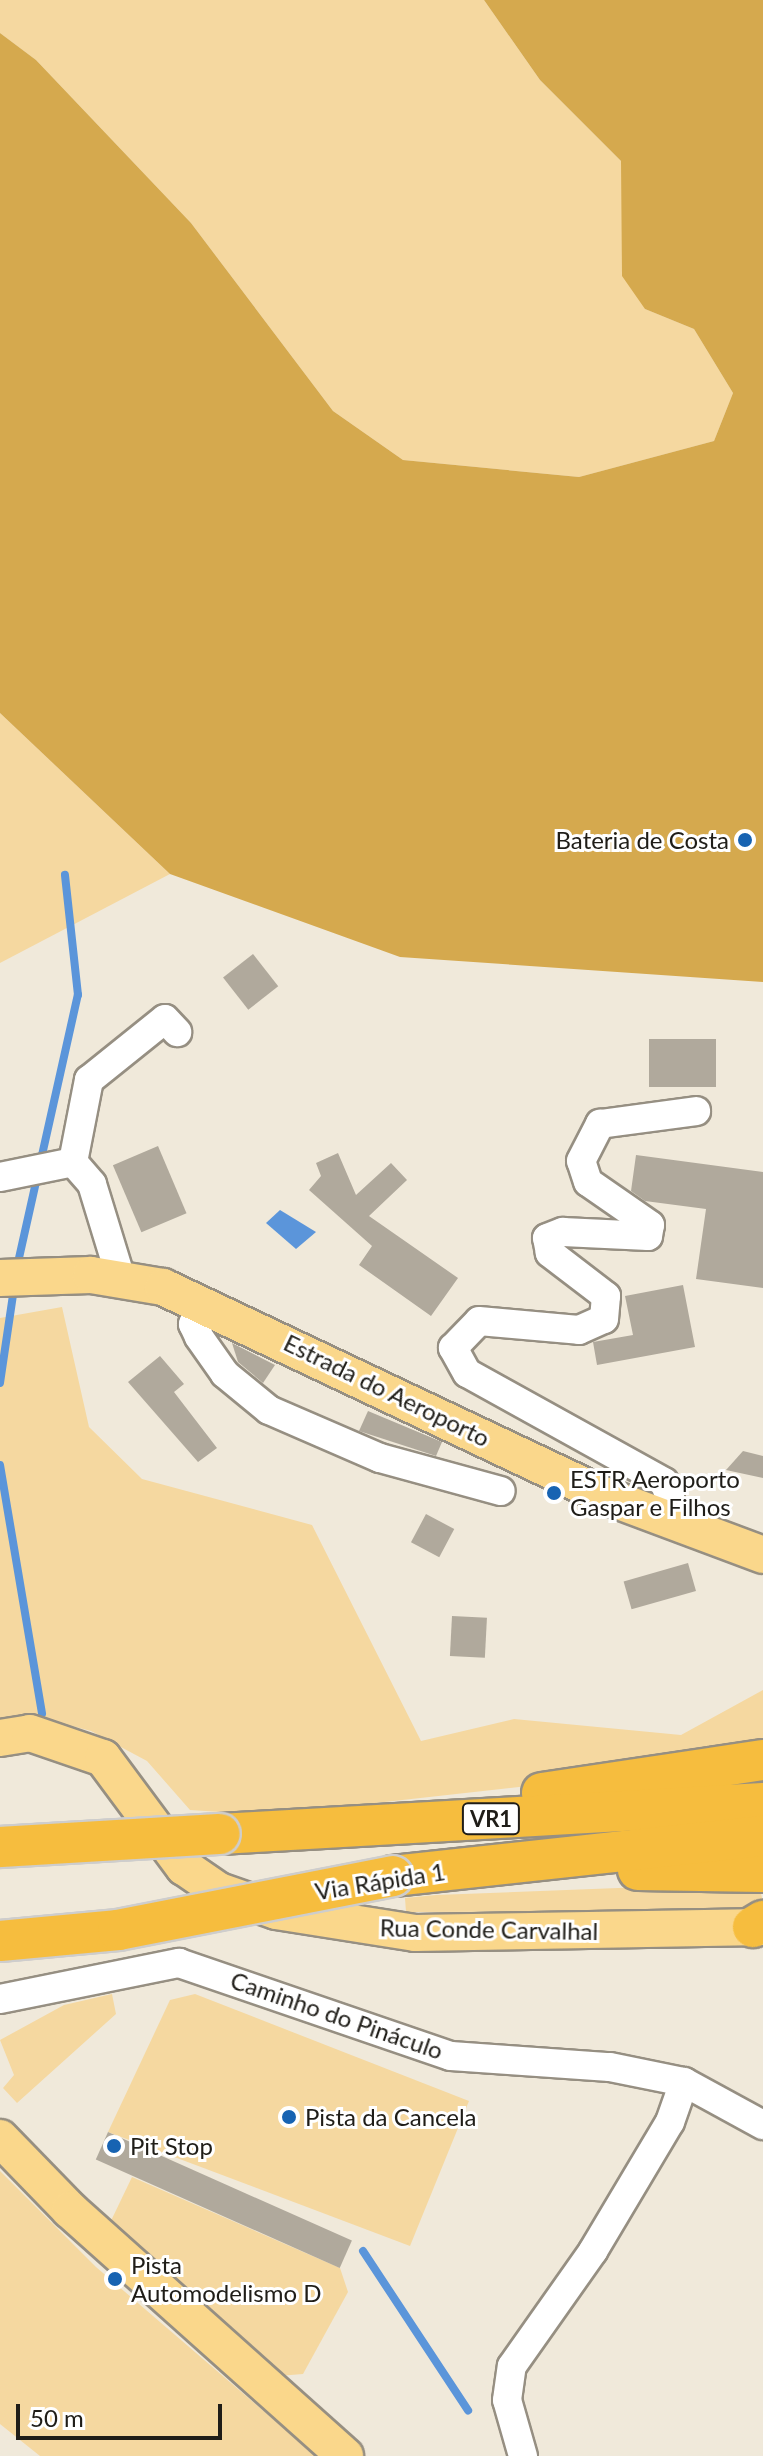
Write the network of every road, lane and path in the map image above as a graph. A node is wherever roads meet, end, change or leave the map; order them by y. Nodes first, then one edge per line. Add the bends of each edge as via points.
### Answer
1 (177, 1032) dead end
2 (696, 1111) dead end
3 (62, 1162) junction
4 (10, 1174) edge
5 (0, 1278) edge
6 (121, 1279) junction
7 (202, 1303) junction
8 (501, 1491) dead end
9 (661, 1520) junction
10 (763, 1555) edge
11 (15, 1735) edge
12 (763, 1760) edge
13 (763, 1803) edge
14 (367, 1827) junction
15 (763, 1836) edge
16 (0, 1847) edge
17 (763, 1872) edge
18 (404, 1874) junction
19 (760, 1925) edge
20 (0, 1941) edge
21 (0, 1999) edge
22 (684, 2082) junction
23 (763, 2125) edge
24 (0, 2138) edge
25 (345, 2456) edge
26 (523, 2456) edge

1 - 3 street via 165,1019 89,1080
2 - 9 street via 600,1124 581,1161 588,1182 650,1225 648,1236 547,1238 550,1253 606,1296 604,1319 579,1330 479,1321 453,1348 467,1373 664,1482 670,1497
3 - 4 street
3 - 6 street via 92,1184
5 - 6 main road, Estrada do Aeroporto via 73,1274
6 - 7 main road, Estrada do Aeroporto
7 - 8 street via 193,1324 199,1337 225,1374 269,1410 380,1458
7 - 9 main road, Estrada do Aeroporto
9 - 10 main road, Estrada do Aeroporto
11 - 19 main road, Rua Conde Carvalhal via 72,1743 114,1769 202,1882 276,1911 415,1933
12 - 14 highway
13 - 14 highway, Via Rápida 1 / VR1
14 - 16 highway, Via Rápida 1 / VR1, bridge
15 - 18 highway, Via Rápida 1 / VR1
17 - 18 highway
18 - 20 highway, Via Rápida 1 / VR1, bridge via 118,1930
21 - 22 street, Caminho do Pináculo via 179,1963 451,2056 610,2067
22 - 23 street, Caminho do Pináculo
22 - 26 street via 670,2122 593,2251 512,2366 507,2400
24 - 25 main road via 70,2210

